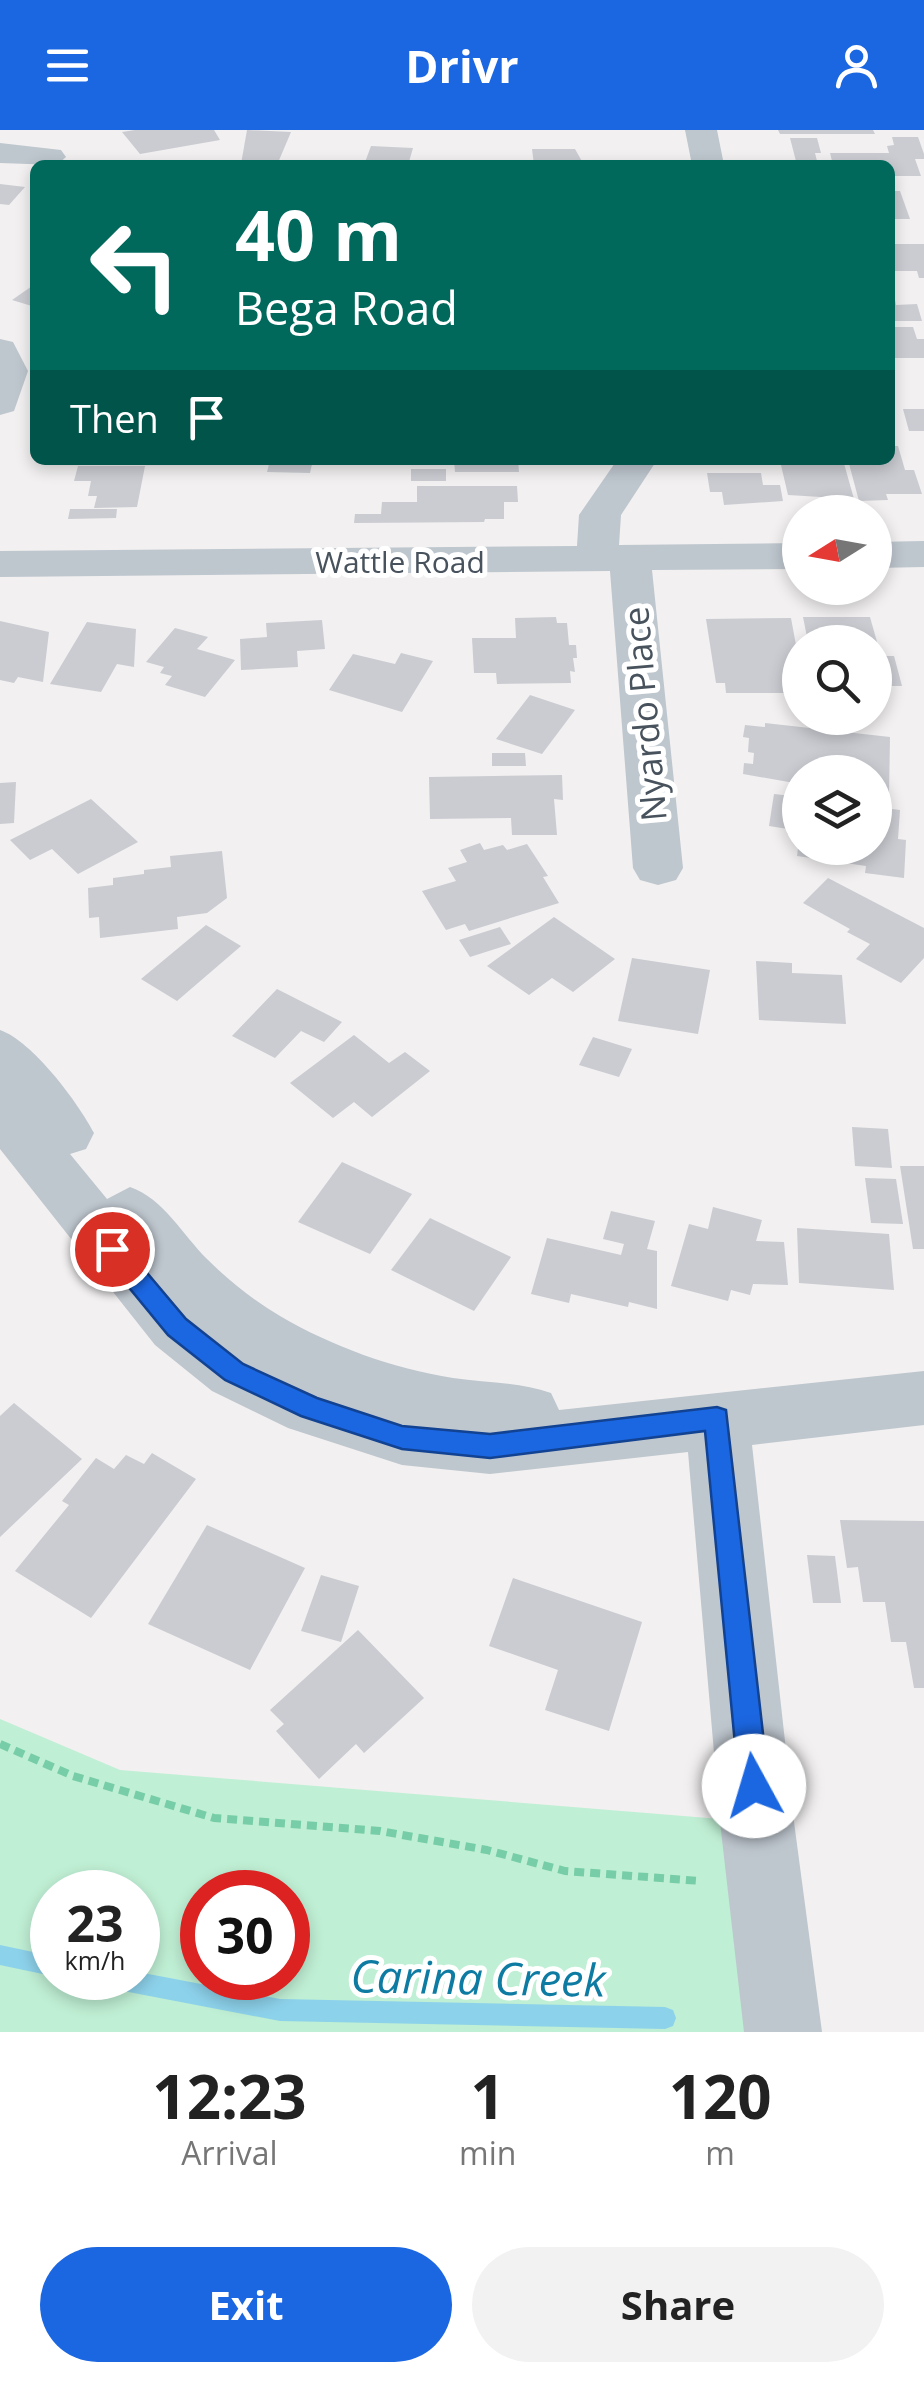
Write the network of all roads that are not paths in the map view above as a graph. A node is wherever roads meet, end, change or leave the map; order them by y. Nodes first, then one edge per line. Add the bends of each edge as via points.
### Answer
1 (700, 130) edge
2 (0, 153) edge
3 (50, 156) dead end
4 (707, 160) edge
5 (0, 350) edge
6 (0, 403) edge
7 (634, 465) edge
8 (924, 554) edge
9 (892, 555) edge
10 (782, 556) edge
11 (614, 559) junction
12 (0, 564) edge
13 (658, 868) dead end
14 (0, 1052) edge
15 (0, 1109) edge
16 (924, 1398) edge
17 (717, 1418) junction
18 (784, 2032) edge

1 - 4 street
2 - 3 street
5 - 6 street via 9,370
7 - 11 street, Nyardo Place via 600,515
8 - 9 street
10 - 11 street, Wattle Road
11 - 12 street, Wattle Road
11 - 13 street, Nyardo Place
14 - 17 street via 173,1264 223,1310 268,1339 366,1385 482,1409
15 - 17 street via 177,1327 234,1372 310,1408 402,1437 490,1446
16 - 17 street
17 - 18 street

